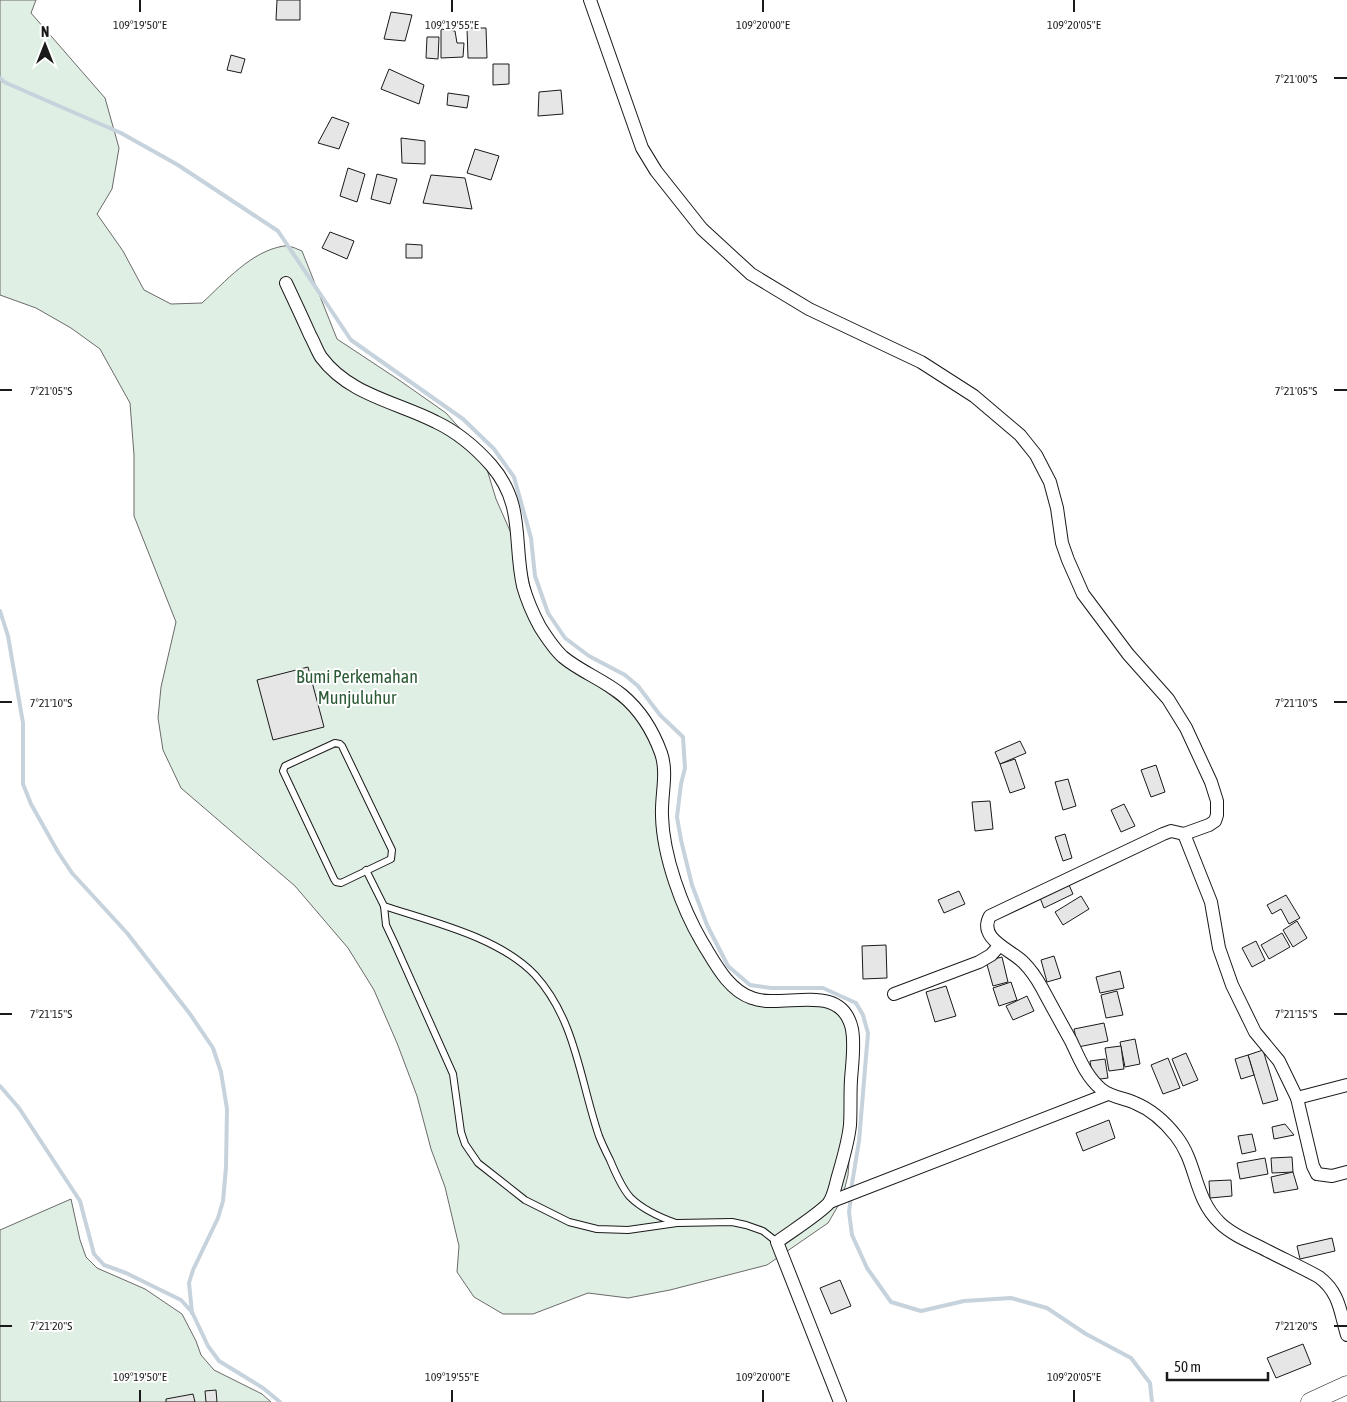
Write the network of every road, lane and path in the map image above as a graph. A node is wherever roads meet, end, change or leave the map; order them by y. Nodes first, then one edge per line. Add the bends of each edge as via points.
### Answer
1 (590, 0) edge
2 (286, 283) dead end
3 (1184, 834) junction
4 (366, 870) junction
5 (384, 906) junction
6 (999, 946) junction
7 (894, 994) dead end
8 (1347, 1086) edge
9 (1108, 1094) junction
10 (1297, 1098) junction
11 (1347, 1172) edge
12 (835, 1200) junction
13 (677, 1223) junction
14 (777, 1242) junction
15 (1347, 1335) edge
16 (1347, 1385) edge
17 (840, 1402) edge
18 (1310, 1402) edge

1 - 3 street via 642,148 702,229 751,274 809,309 921,362 974,396 1020,434 1036,455 1050,482 1062,543 1083,594 1128,654 1168,699 1186,728 1211,782 1217,801 1215,820
2 - 12 street via 320,356 341,377 364,392 452,431 476,450 502,479 515,510 524,589 542,629 563,657 608,685 635,707 663,758 662,813 667,852 683,906 718,967 733,986 754,1000 828,1001 849,1020 853,1041 850,1124
3 - 6 street via 1171,831 1163,834 990,916 988,927
3 - 10 street via 1210,902 1232,985 1255,1032 1279,1061
4 - 4 lane via 391,859 392,850 342,746 335,743 285,766 283,774 336,882 341,883
4 - 5 lane
5 - 13 lane via 471,936 508,955 534,975 565,1021 599,1137 629,1195 661,1218
5 - 13 lane via 386,925 452,1074 461,1132 478,1163 525,1200 569,1222 597,1230 628,1230
6 - 7 street via 979,962
6 - 9 street via 1024,963 1039,983 1089,1076
8 - 10 street
9 - 12 street
9 - 15 street via 1150,1111 1177,1137 1190,1161 1201,1198 1222,1225 1328,1284 1340,1306
10 - 11 street via 1312,1166 1317,1174 1332,1176
12 - 14 street
13 - 14 lane via 746,1224
14 - 17 street
16 - 18 street

